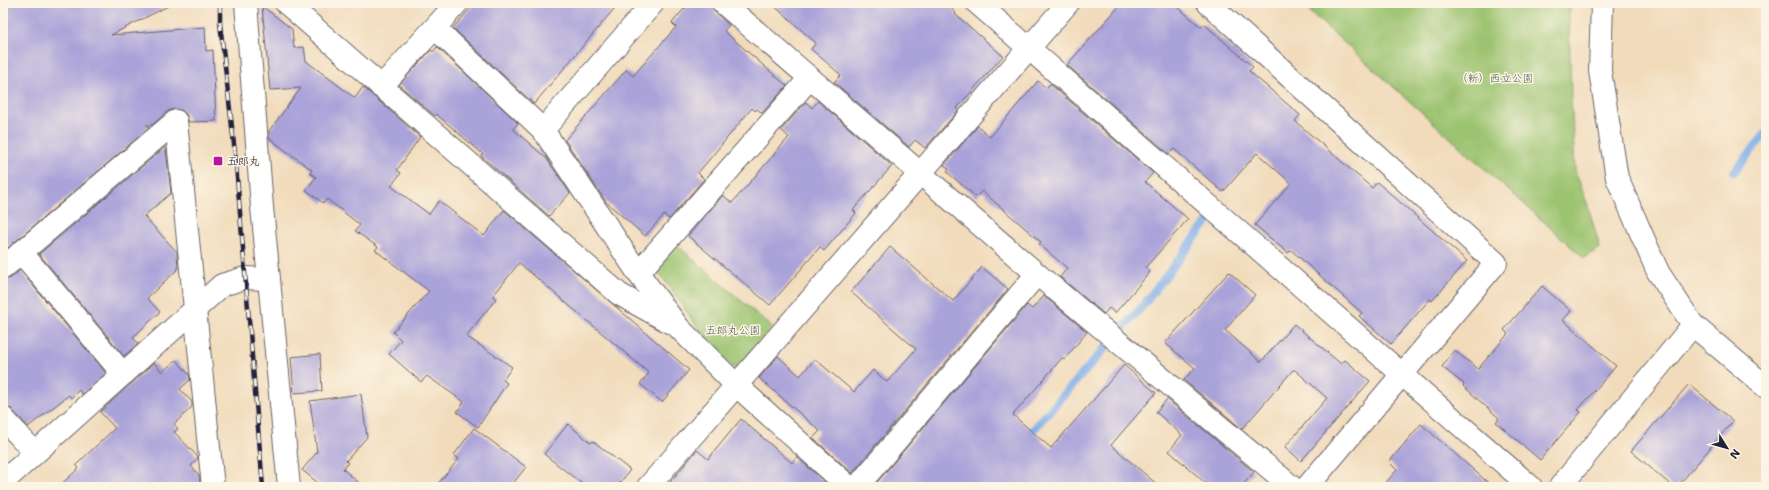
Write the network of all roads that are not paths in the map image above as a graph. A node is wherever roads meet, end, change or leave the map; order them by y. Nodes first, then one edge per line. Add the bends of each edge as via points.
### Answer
1 (246, 3) edge
2 (286, 3) edge
3 (457, 3) edge
4 (653, 3) edge
5 (723, 3) edge
6 (977, 3) edge
7 (1068, 3) edge
8 (1208, 3) edge
9 (1602, 3) edge
10 (436, 28) junction
11 (1029, 48) junction
12 (810, 78) junction
13 (381, 87) junction
14 (543, 130) junction
15 (920, 173) junction
16 (22, 252) junction
17 (3, 268) edge
18 (638, 273) junction
19 (1037, 274) junction
20 (269, 279) junction
21 (196, 309) junction
22 (1693, 325) junction
23 (679, 328) junction
24 (123, 374) junction
25 (1402, 375) junction
26 (736, 386) junction
27 (1766, 387) edge
28 (3, 418) edge
29 (35, 453) junction
30 (3, 482) edge
31 (213, 487) edge
32 (289, 487) edge
33 (648, 487) edge
34 (849, 487) edge
35 (857, 487) edge
36 (1292, 487) edge
37 (1307, 487) edge
38 (1531, 487) edge
39 (1560, 487) edge

1 - 20 street
2 - 13 street
3 - 10 street
4 - 14 street
5 - 12 street
6 - 11 street
7 - 11 street
8 - 25 street via 1496,263
9 - 22 street via 1600,71 1617,178 1658,272
10 - 13 street
10 - 14 street
11 - 15 street
11 - 25 street
12 - 15 street
12 - 18 street
13 - 23 street via 620,294
14 - 18 street
15 - 19 street
15 - 26 street
16 - 17 street
16 - 21 street via 176,121
16 - 24 street
18 - 23 street
19 - 35 street
19 - 36 street
20 - 21 street via 246,278 222,285
20 - 32 street
21 - 24 street
21 - 31 street
22 - 27 street
22 - 39 street
23 - 26 street
24 - 29 street
25 - 37 street
25 - 38 street
26 - 33 street
26 - 34 street
28 - 29 street
29 - 30 street

